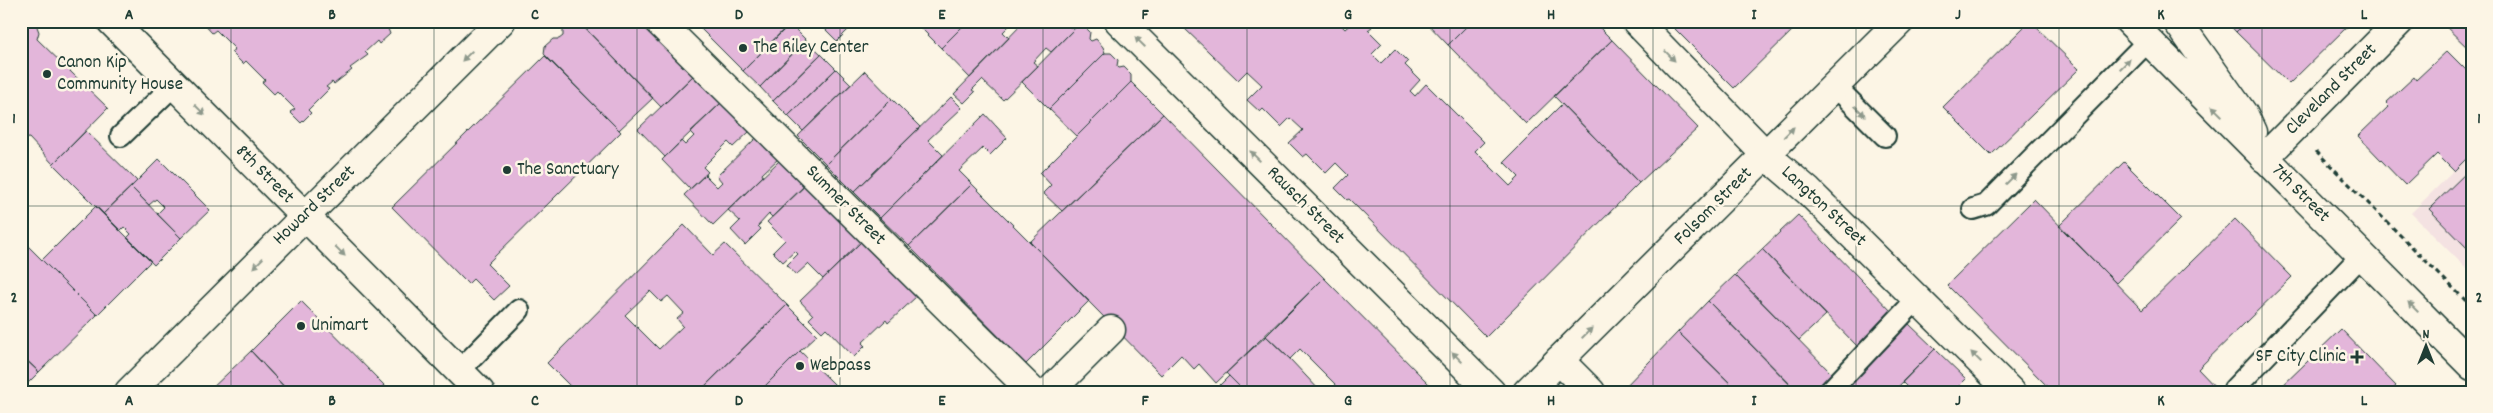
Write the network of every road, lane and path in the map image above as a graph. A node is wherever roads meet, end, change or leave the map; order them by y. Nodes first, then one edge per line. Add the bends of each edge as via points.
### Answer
1 (111, 21) edge
2 (501, 21) edge
3 (658, 21) edge
4 (1119, 21) edge
5 (1636, 21) edge
6 (1900, 21) edge
7 (2129, 21) edge
8 (2177, 21) edge
9 (2400, 21) edge
10 (2148, 41) junction
11 (175, 84) junction
12 (1835, 86) junction
13 (122, 136) dead end
14 (1885, 136) dead end
15 (2309, 144) dead end
16 (1766, 155) junction
17 (2264, 158) junction
18 (1973, 209) dead end
19 (306, 217) junction
20 (2361, 256) junction
21 (1918, 299) junction
22 (2472, 307) edge
23 (519, 310) dead end
24 (1112, 330) dead end
25 (1559, 360) junction
26 (2472, 366) edge
27 (459, 371) junction
28 (2234, 390) dead end
29 (129, 392) edge
30 (480, 392) edge
31 (1033, 392) edge
32 (1049, 392) edge
33 (1491, 392) edge
34 (1527, 392) edge
35 (1591, 392) edge
36 (1829, 392) edge
37 (2011, 392) edge

1 - 11 main road, 8th Street
2 -> 19 main road, Howard Street
3 - 31 main road, Sumner Street
33 -> 4 main road, Rausch Street
5 -> 16 main road, Langton Street
6 - 12 main road, Folsom Street
7 - 10 main road, 7th Street
8 - 17 main road via 2244,115
9 - 17 main road, Cleveland Street
17 -> 10 main road, 7th Street
18 -> 10 lane via 1986,205
11 - 13 lane
11 -> 19 main road, 8th Street
12 -> 14 lane
16 -> 12 main road, Folsom Street
15 - 22 path
16 - 21 main road, Langton Street via 1808,191
25 -> 16 main road, Folsom Street
17 - 20 main road, 7th Street
19 -> 27 main road, 8th Street
19 -> 29 main road, Howard Street
26 -> 20 main road, 7th Street
20 - 28 lane
21 - 36 lane
37 -> 21 main road, Langton Street
23 - 27 lane
24 - 32 main road
25 - 34 main road, Folsom Street
25 - 35 main road
27 - 30 main road, 8th Street

